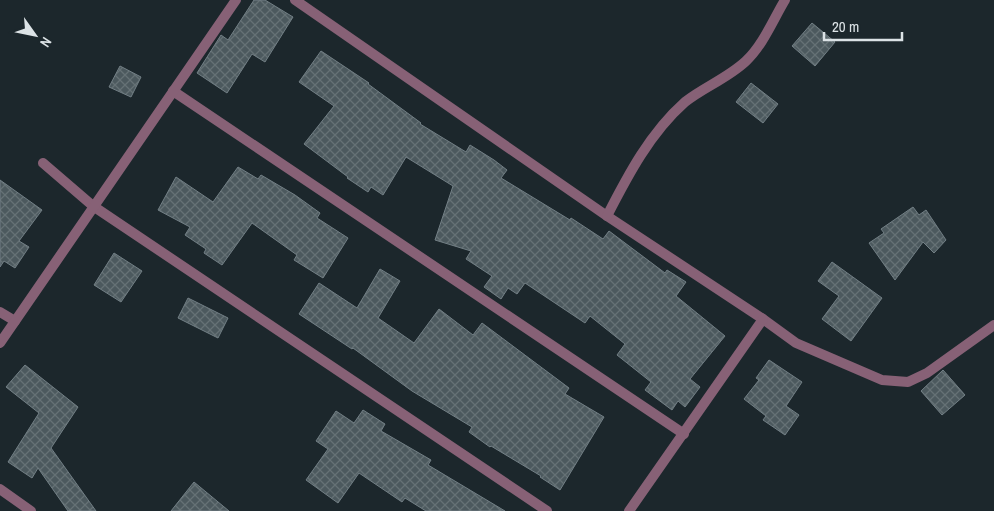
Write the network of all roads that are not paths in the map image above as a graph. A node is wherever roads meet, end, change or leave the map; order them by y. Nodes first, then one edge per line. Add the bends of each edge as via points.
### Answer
1 (236, 0) edge
2 (296, 0) edge
3 (785, 0) edge
4 (173, 92) junction
5 (43, 163) dead end
6 (93, 206) junction
7 (607, 216) junction
8 (0, 312) edge
9 (763, 319) junction
10 (15, 321) junction
11 (994, 325) edge
12 (0, 343) edge
13 (684, 434) junction
14 (0, 489) edge
15 (31, 511) edge
16 (547, 511) edge
17 (629, 511) edge

1 - 4 street
2 - 7 street
3 - 7 street via 762,41 746,61 686,102 660,129 632,168
4 - 6 street
4 - 13 street
5 - 6 street
6 - 10 street
6 - 16 street
7 - 9 street
8 - 10 street
9 - 11 street via 796,343 882,380 908,382 927,373
9 - 13 street
10 - 12 street
13 - 17 street
14 - 15 street

